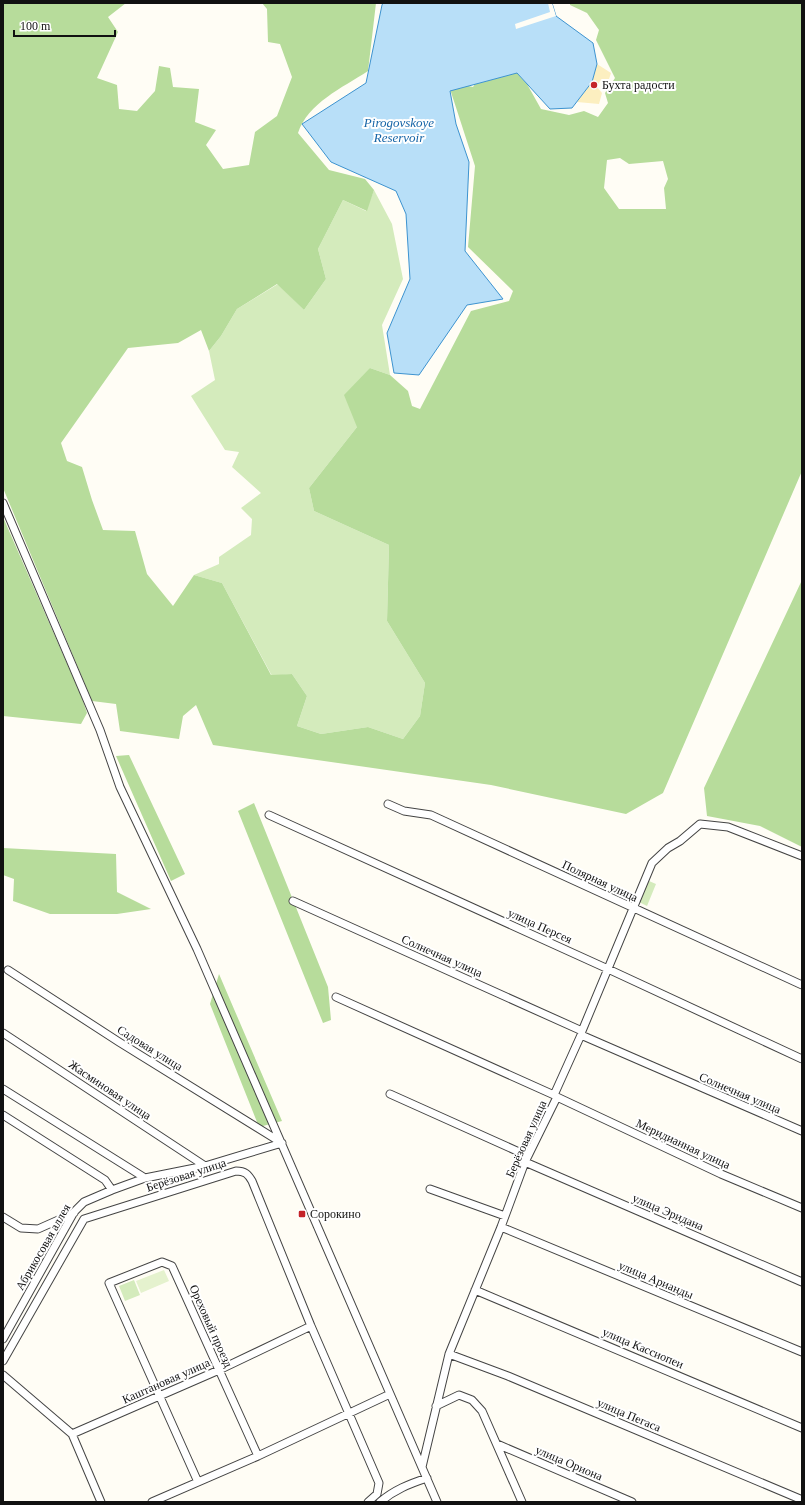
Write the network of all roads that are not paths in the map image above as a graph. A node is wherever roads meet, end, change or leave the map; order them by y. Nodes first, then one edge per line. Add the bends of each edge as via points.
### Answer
1 (3, 503) edge
2 (388, 804) dead end
3 (269, 815) dead end
4 (802, 856) edge
5 (293, 901) dead end
6 (633, 909) junction
7 (608, 969) junction
8 (8, 970) dead end
9 (802, 985) edge
10 (336, 997) dead end
11 (3, 1033) edge
12 (581, 1033) junction
13 (802, 1059) edge
14 (3, 1089) edge
15 (390, 1094) dead end
16 (555, 1096) junction
17 (3, 1115) edge
18 (802, 1131) edge
19 (282, 1143) junction
20 (527, 1159) junction
21 (205, 1166) junction
22 (145, 1178) junction
23 (430, 1189) dead end
24 (112, 1190) junction
25 (802, 1208) edge
26 (74, 1212) junction
27 (505, 1216) junction
28 (3, 1217) edge
29 (501, 1227) junction
30 (802, 1282) edge
31 (475, 1290) junction
32 (311, 1326) junction
33 (3, 1339) edge
34 (802, 1352) edge
35 (449, 1354) junction
36 (3, 1361) edge
37 (219, 1370) junction
38 (3, 1375) edge
39 (390, 1394) junction
40 (160, 1396) junction
41 (436, 1406) junction
42 (350, 1413) junction
43 (802, 1428) edge
44 (72, 1434) junction
45 (497, 1444) junction
46 (258, 1456) junction
47 (422, 1467) junction
48 (427, 1478) junction
49 (198, 1482) junction
50 (800, 1499) dead end
51 (101, 1502) edge
52 (152, 1502) edge
53 (368, 1502) edge
54 (380, 1502) edge
55 (437, 1502) edge
56 (522, 1502) edge
57 (632, 1502) edge

1 - 19 street via 100,730 120,787 197,949
2 - 6 street, Полярная улица via 404,811 431,815
3 - 7 street, улица Персея
4 - 6 street, Берёзовая улица via 728,827 700,824 652,863
5 - 12 street, Солнечная улица
6 - 7 street, Берёзовая улица
6 - 9 street, Полярная улица
7 - 12 street, Берёзовая улица
7 - 13 street, улица Персея
8 - 19 street, Садовая улица
10 - 16 street, Меридианная улица
11 - 21 street, Жасминовая улица
12 - 16 street, Берёзовая улица
12 - 18 street, Солнечная улица
14 - 22 street
15 - 20 street, улица Эридана
16 - 20 street, Берёзовая улица
16 - 25 street, Меридианная улица via 721,1174
17 - 24 street via 105,1180
19 - 21 street, Абрикосовая аллея
19 - 39 street
20 - 27 street, Берёзовая улица
20 - 30 street, улица Эридана
21 - 22 street, Абрикосовая аллея
22 - 24 street, Абрикосовая аллея
23 - 27 street
24 - 26 street, Абрикосовая аллея via 84,1202
26 - 28 street via 38,1229 21,1228
26 - 33 street, Абрикосовая аллея
27 - 29 street, Берёзовая улица
29 - 31 street, Берёзовая улица
29 - 34 street, улица Арианды
31 - 35 street, Берёзовая улица
31 - 43 street, улица Кассиопеи
32 - 36 street, Берёзовая улица via 252,1181 248,1174 236,1170 84,1219
32 - 37 street, Каштановая улица
32 - 42 street, Берёзовая улица
35 - 41 street, Берёзовая улица
35 - 50 street, улица Пегаса via 515,1379
37 - 40 street, Каштановая улица
37 - 40 street, Ореховый проезд via 172,1266 162,1262 109,1283
37 - 46 street, Ореховый проезд
38 - 44 street
39 - 42 street
39 - 47 street
40 - 44 street, Каштановая улица
40 - 49 street
41 - 45 street via 459,1396 472,1400 482,1411
41 - 47 street, Берёзовая улица
42 - 46 street
42 - 53 street, Берёзовая улица via 379,1483 377,1494
44 - 51 street
45 - 56 street
45 - 57 street, улица Ориона
46 - 49 street
47 - 48 street
48 - 54 street via 389,1494
48 - 55 street
49 - 52 street

